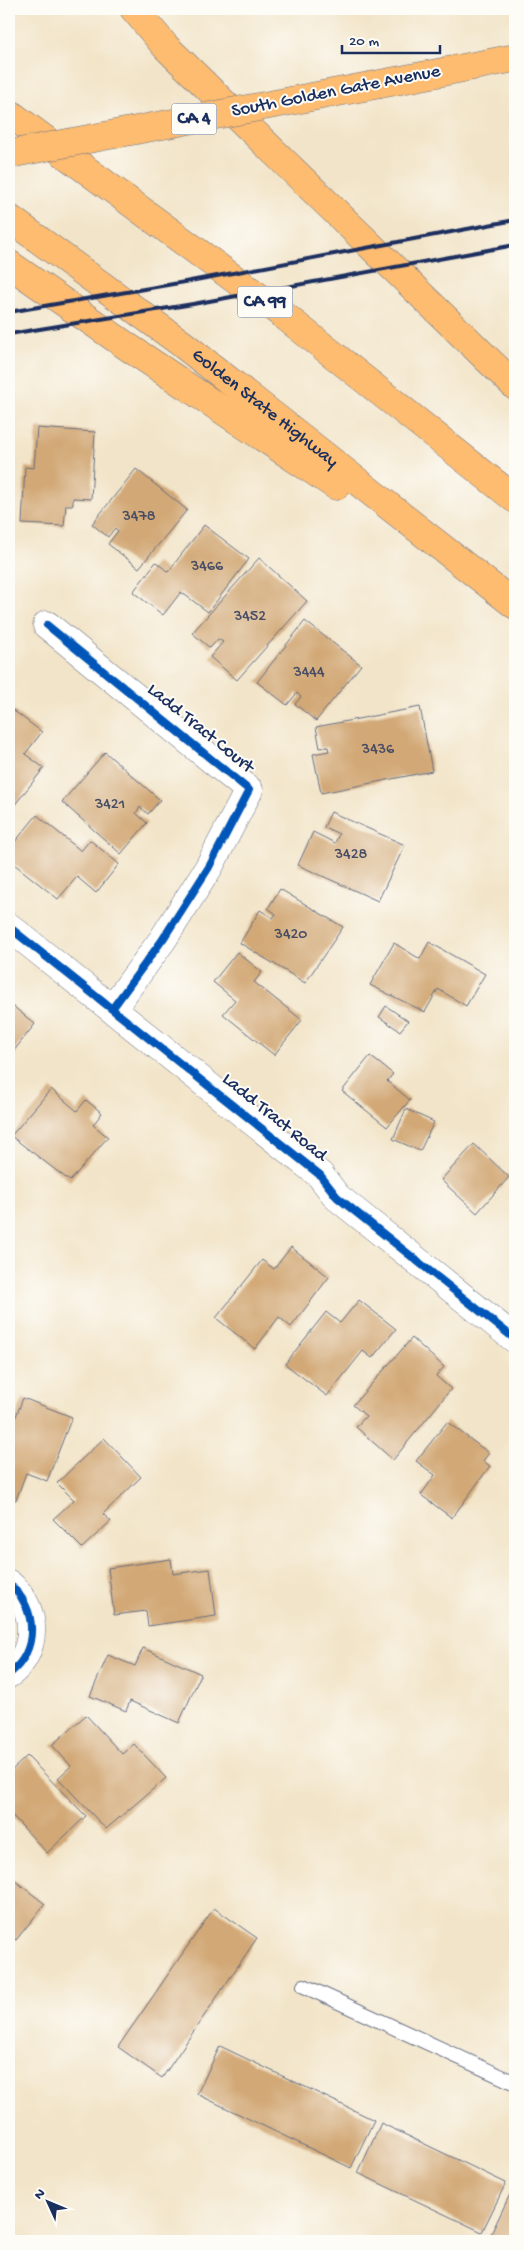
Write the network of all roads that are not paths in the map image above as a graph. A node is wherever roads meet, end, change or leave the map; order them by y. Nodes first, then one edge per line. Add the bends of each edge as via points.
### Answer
1 (134, 9) edge
2 (515, 58) edge
3 (9, 113) edge
4 (9, 154) edge
5 (9, 218) edge
6 (9, 264) edge
7 (515, 386) edge
8 (515, 499) edge
9 (514, 604) edge
10 (47, 625) dead end
11 (9, 927) edge
12 (112, 1008) junction
13 (515, 1339) edge
14 (9, 1584) edge
15 (9, 1674) edge
16 (304, 1986) dead end
17 (515, 2083) edge

1 - 7 main road via 166,47
2 - 4 main road, South Golden Gate Avenue / CA 4, bridge
3 - 8 main road, CA 99 via 282,314
5 - 9 main road, Golden State Highway via 181,344
6 - 9 main road via 136,353
10 - 12 street, Ladd Tract Court via 249,790 209,867 163,939
11 - 12 street, Ladd Tract Road
12 - 13 street, Ladd Tract Road via 320,1176 338,1197
14 - 15 street via 18,1591 30,1615 33,1633 24,1658
16 - 17 lane

